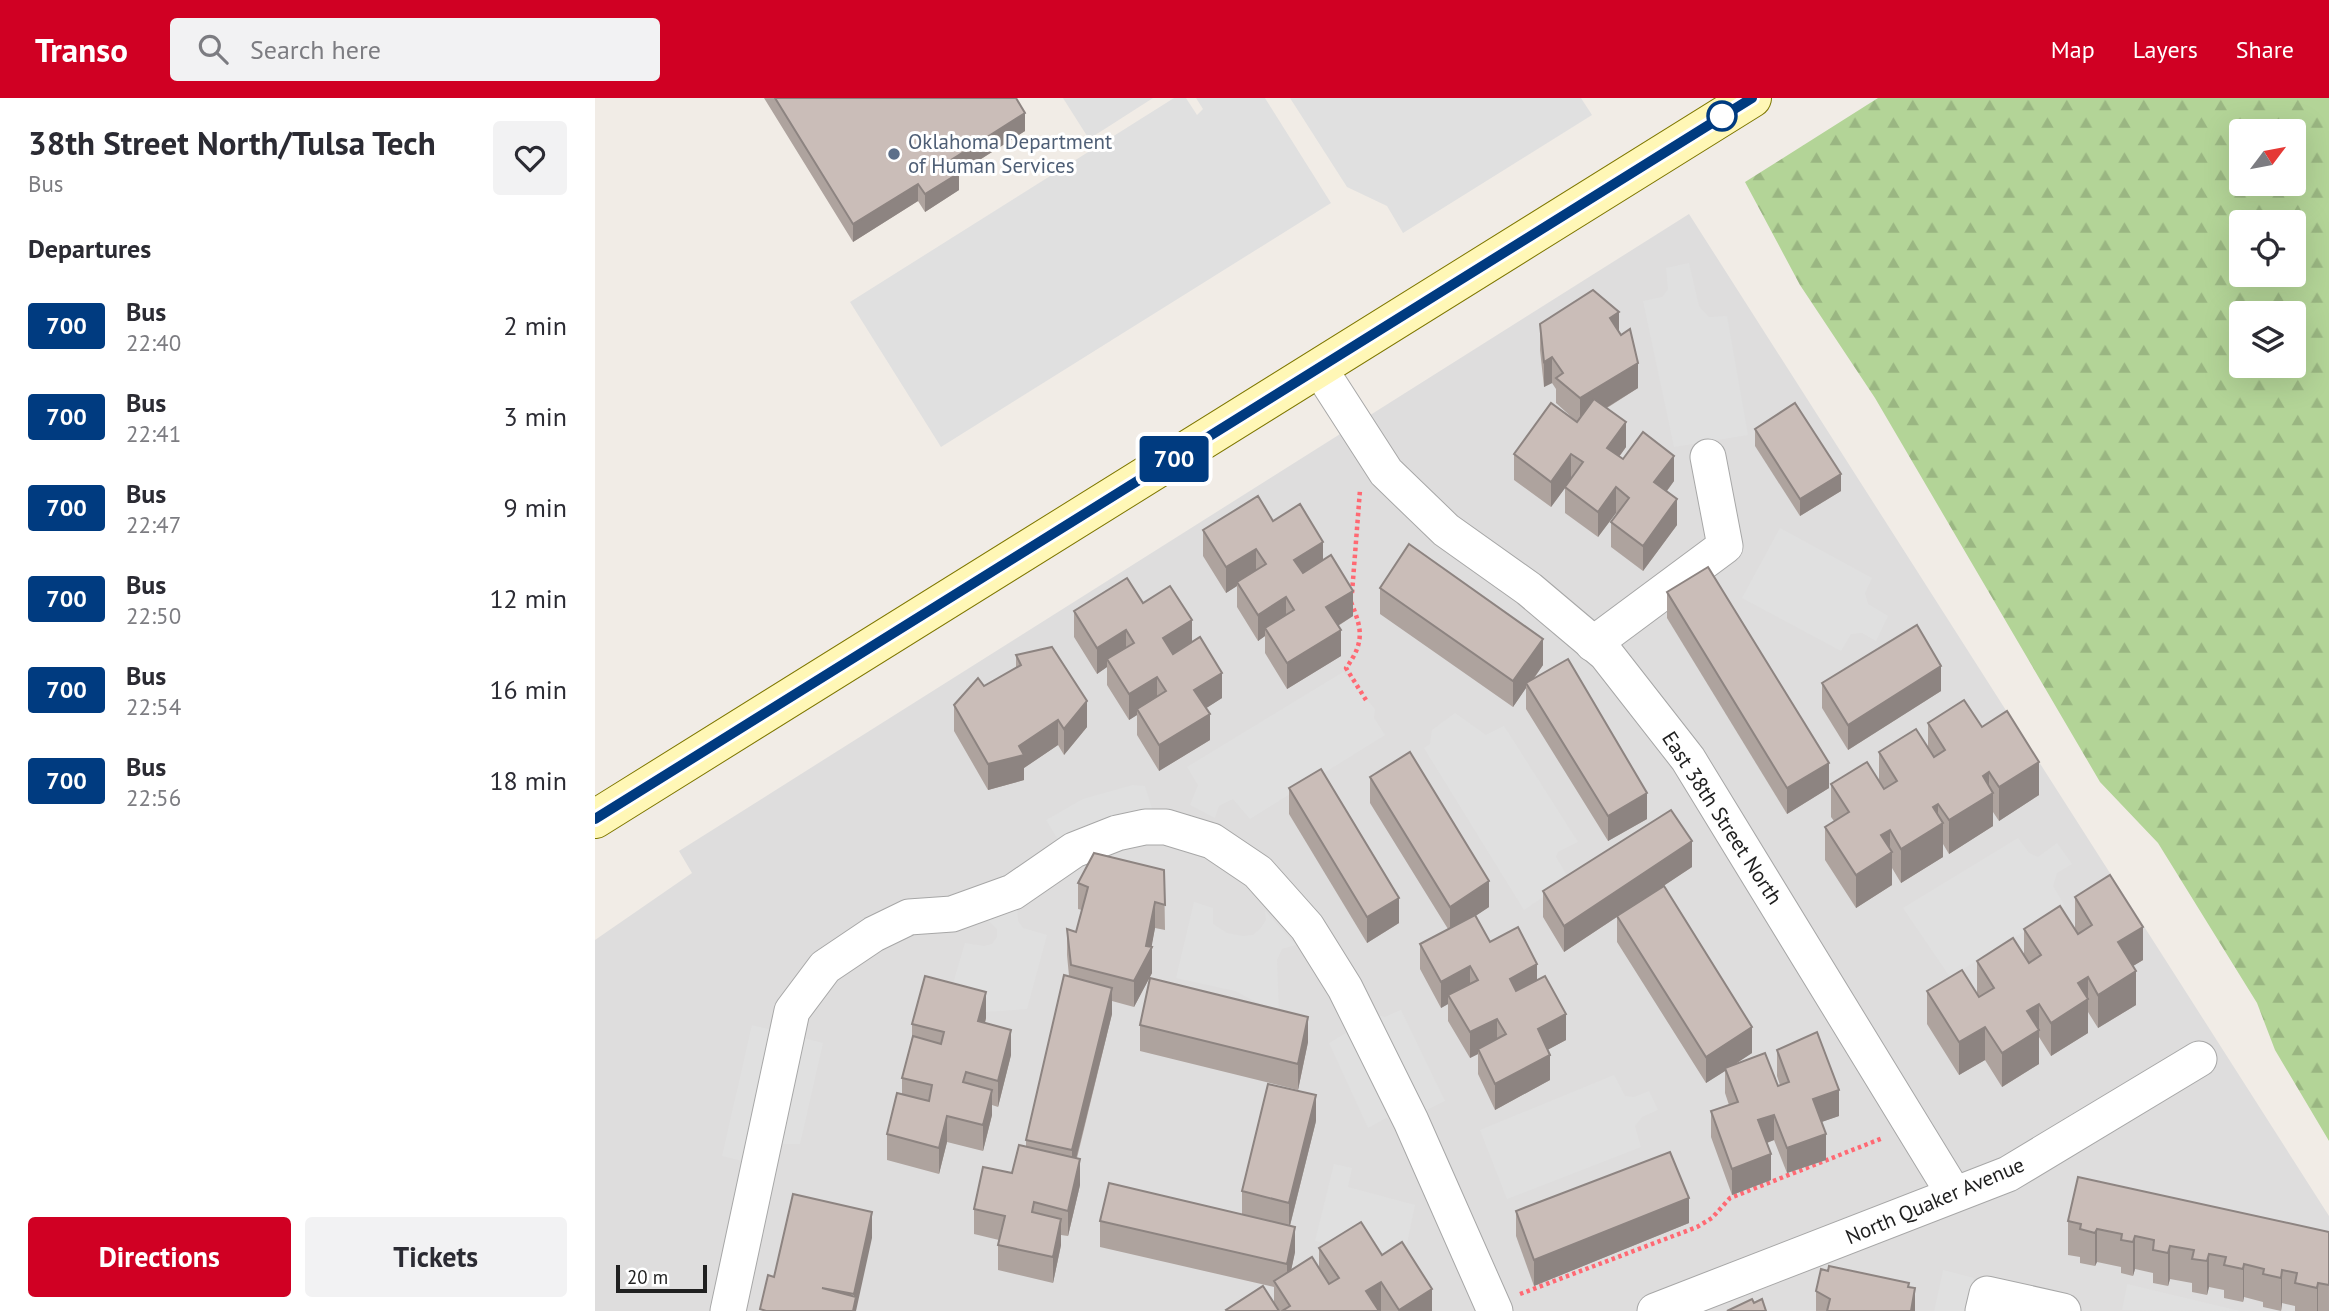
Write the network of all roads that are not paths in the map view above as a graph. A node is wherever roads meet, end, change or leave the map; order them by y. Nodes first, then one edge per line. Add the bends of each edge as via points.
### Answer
1 (1752, 98) edge
2 (1319, 368) junction
3 (1708, 457) dead end
4 (1593, 644) junction
5 (595, 819) edge
6 (2199, 1059) dead end
7 (1954, 1195) junction
8 (1494, 1308) edge
9 (728, 1311) edge
10 (1655, 1311) edge
11 (1983, 1311) edge
12 (2063, 1311) edge

1 - 2 main road
2 - 4 street, East 38th Street North via 1386,472 1445,530 1528,589
2 - 5 main road
3 - 4 street via 1725,546
4 - 7 street, East 38th Street North via 1606,654 1688,759
6 - 7 street, North Quaker Avenue via 2008,1174
7 - 10 street, North Quaker Avenue
8 - 9 street via 1411,1121 1345,988 1307,927 1258,872 1212,841 1166,827 1145,827 1074,850 1013,892 952,914 909,918 874,934 825,967 792,1011
11 - 12 street via 1987,1294

